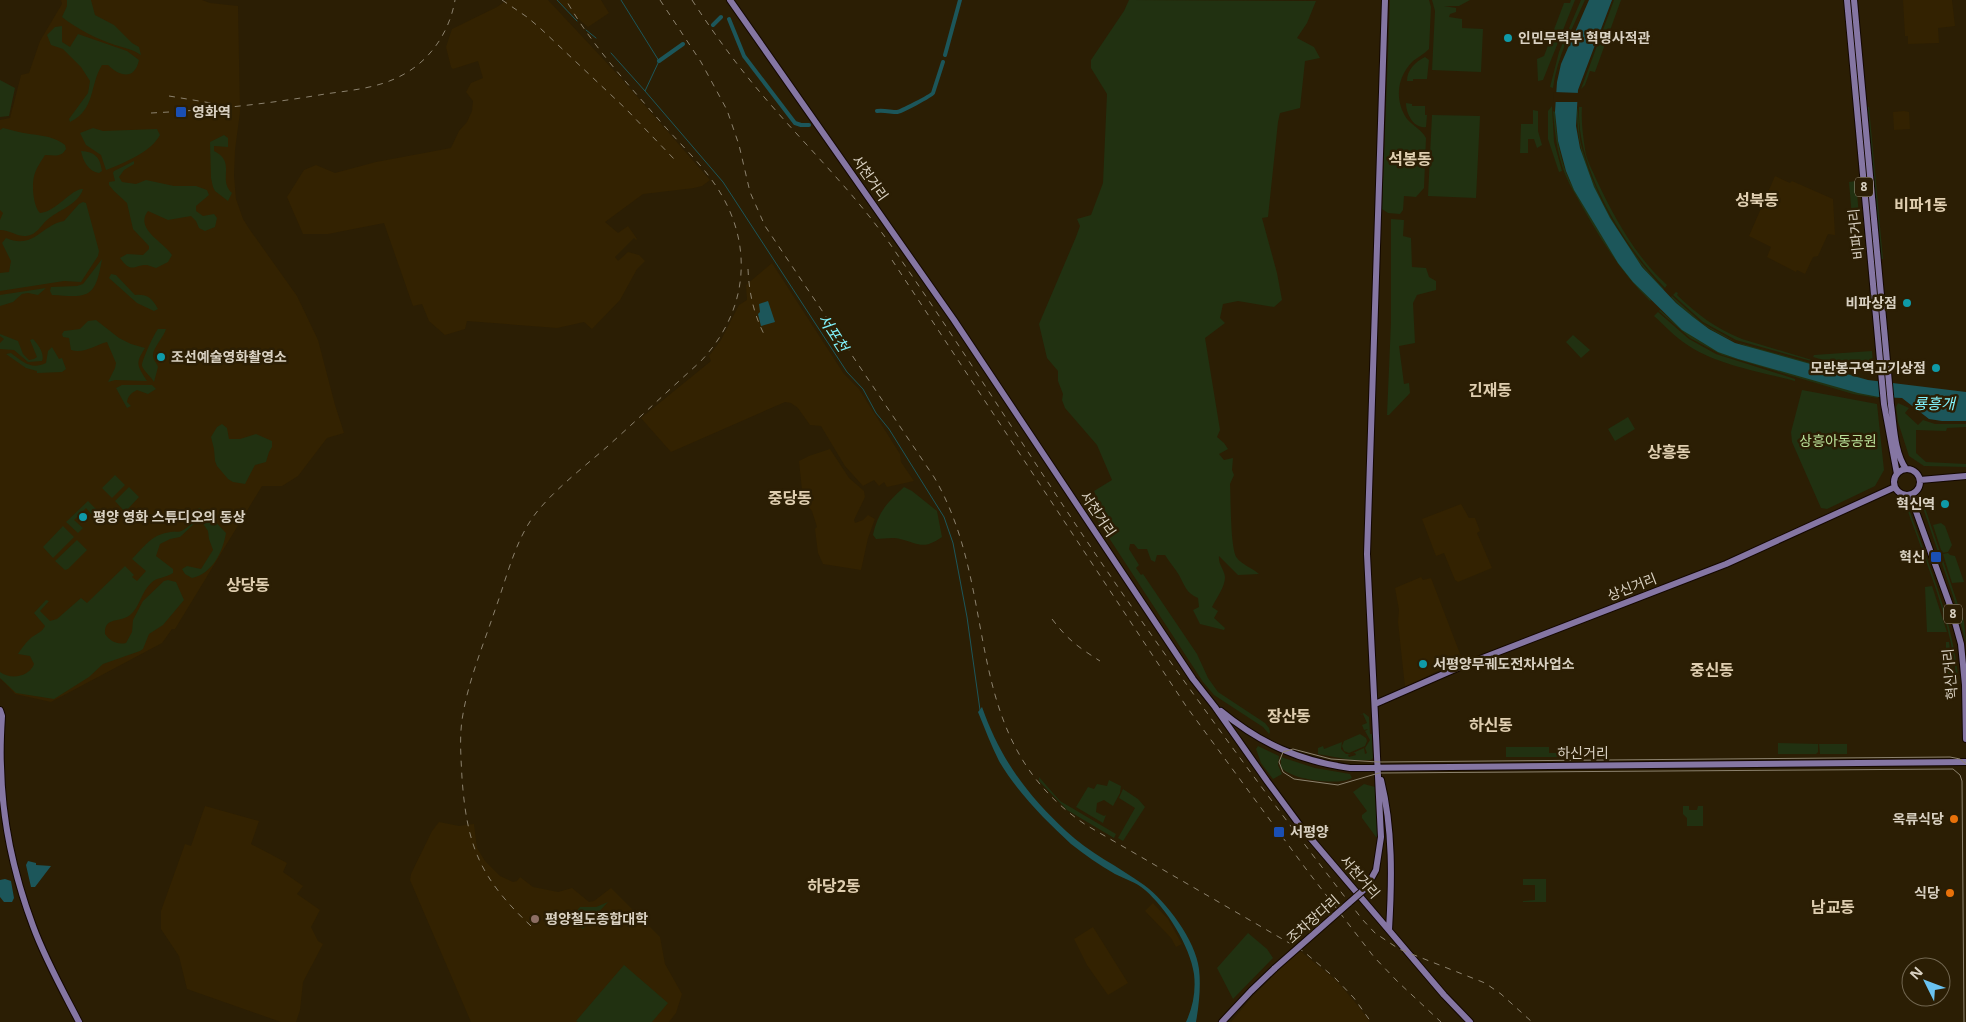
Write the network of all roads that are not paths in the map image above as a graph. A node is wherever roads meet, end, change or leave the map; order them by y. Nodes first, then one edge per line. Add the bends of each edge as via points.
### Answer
1 (730, 0) edge
2 (1385, 0) edge
3 (1847, 0) edge
4 (1854, 0) edge
5 (1885, 375) junction
6 (1888, 404) junction
7 (1906, 469) junction
8 (1896, 474) junction
9 (1966, 476) edge
10 (1920, 480) junction
11 (1895, 487) junction
12 (1910, 495) junction
13 (1375, 704) junction
14 (1216, 707) junction
15 (0, 710) edge
16 (1966, 739) edge
17 (1966, 762) edge
18 (0, 766) edge
19 (1378, 768) junction
20 (1389, 930) junction
21 (79, 1022) edge
22 (1222, 1022) edge
23 (1470, 1022) edge

1 - 14 main road, 서천거리 via 949,312 1188,672
2 - 13 main road via 1368,509 1368,582
3 - 5 main road, 비파거리 / 8
4 - 5 main road, 비파거리 / 8
5 - 6 main road, 8
6 - 7 main road, 8
6 - 8 main road, 8
7 - 8 main road
7 - 10 main road via 1917,473
8 - 11 main road
9 - 10 main road
10 - 12 main road via 1917,491
11 - 12 main road via 1901,494
11 - 13 main road, 상신거리 via 1726,564 1462,666
12 - 16 main road, 혁신거리 / 8 via 1961,644
13 - 19 main road
14 - 19 main road, 하신거리 via 1258,738 1284,751 1327,764
14 - 20 main road, 서천거리 via 1301,827
15 - 18 main road
17 - 19 main road, 하신거리
18 - 21 main road via 10,845 24,902
19 - 20 main road via 1389,825
19 - 22 main road, 조차장다리, bridge via 1380,847 1376,870 1366,888 1250,991
20 - 23 main road, 서천거리

